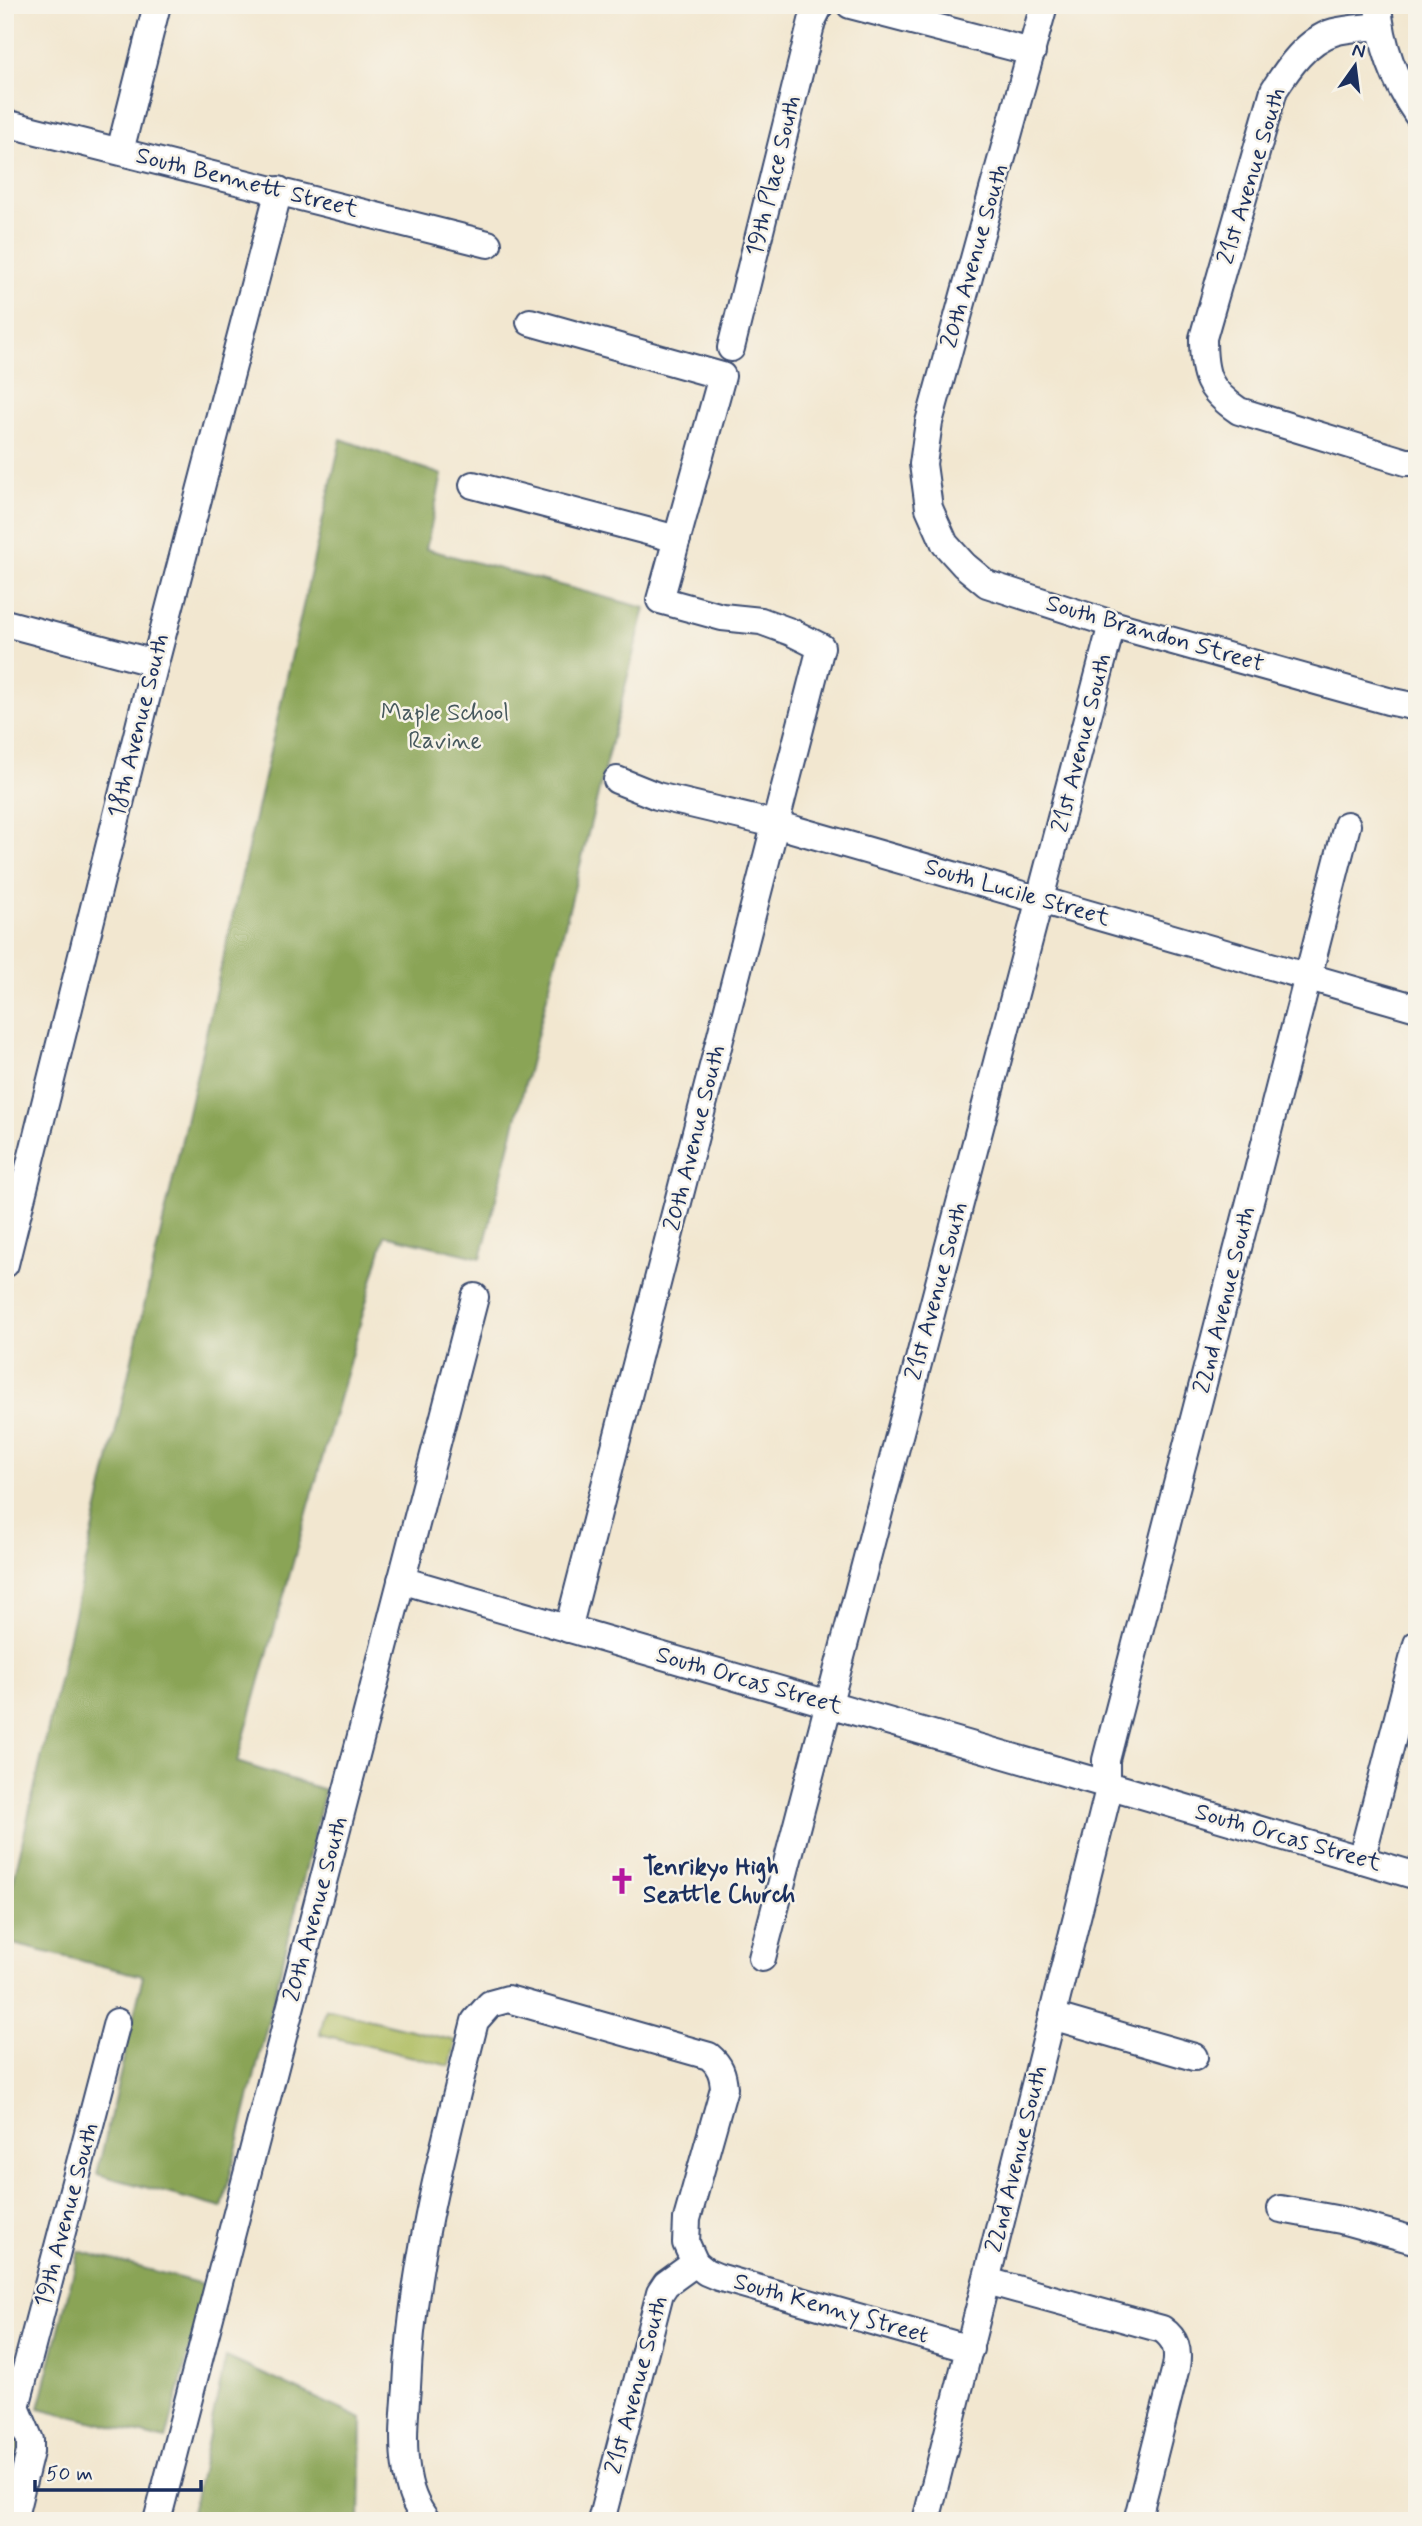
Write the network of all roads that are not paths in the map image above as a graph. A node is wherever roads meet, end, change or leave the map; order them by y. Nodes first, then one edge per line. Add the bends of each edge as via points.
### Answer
1 (157, 5) edge
2 (820, 5) edge
3 (850, 5) edge
4 (1044, 5) edge
5 (1378, 15) edge
6 (1032, 52) junction
7 (1417, 114) edge
8 (5, 123) edge
9 (120, 151) junction
10 (279, 190) junction
11 (488, 244) dead end
12 (530, 322) dead end
13 (731, 348) dead end
14 (1417, 462) edge
15 (473, 485) dead end
16 (929, 508) joint
17 (677, 539) junction
18 (5, 623) edge
19 (1112, 624) junction
20 (155, 663) junction
21 (1417, 706) edge
22 (617, 780) dead end
23 (775, 824) junction
24 (1347, 825) dead end
25 (1041, 900) junction
26 (1308, 977) junction
27 (1417, 1008) edge
28 (5, 1264) edge
29 (475, 1297) dead end
30 (401, 1580) junction
31 (568, 1629) junction
32 (1417, 1644) edge
33 (827, 1704) junction
34 (1108, 1786) junction
35 (1362, 1860) junction
36 (1417, 1876) edge
37 (762, 1958) dead end
38 (1052, 2016) junction
39 (117, 2022) dead end
40 (1194, 2057) dead end
41 (1281, 2209) dead end
42 (1417, 2241) edge
43 (695, 2263) junction
44 (987, 2281) junction
45 (970, 2349) junction
46 (9, 2414) edge
47 (13, 2521) edge
48 (157, 2521) edge
49 (427, 2521) edge
50 (601, 2521) edge
51 (926, 2521) edge
52 (1137, 2521) edge

1 - 9 street
2 - 13 street, 19th Place South
3 - 6 street
4 - 6 street, 20th Avenue South
5 - 7 street via 1399,88
5 - 14 street, 21st Avenue South via 1332,32 1309,47 1289,66 1274,90 1203,338 1203,362 1210,386 1239,411
6 - 16 street, 20th Avenue South via 929,422 923,464
8 - 9 street, South Bennett Street
9 - 10 street, South Bennett Street
10 - 11 street, South Bennett Street
10 - 20 street, 18th Avenue South
12 - 17 street via 722,376
15 - 17 street
16 - 19 street, South Brandon Street via 945,544 987,584
17 - 23 street, 20th Avenue South via 660,600 722,617 761,621 821,647
18 - 20 street
19 - 21 street, South Brandon Street
19 - 25 street, 21st Avenue South
20 - 28 street, 18th Avenue South
22 - 23 street, South Lucile Street via 657,796
23 - 25 street, South Lucile Street
23 - 31 street, 20th Avenue South
24 - 26 street, 22nd Avenue South
25 - 26 street, South Lucile Street
25 - 33 street, 21st Avenue South
26 - 27 street, South Lucile Street
26 - 34 street, 22nd Avenue South via 1106,1760
29 - 30 street, 20th Avenue South
30 - 31 street, South Orcas Street
30 - 48 street, 20th Avenue South
31 - 33 street, South Orcas Street
32 - 35 street
33 - 34 street, South Orcas Street
33 - 37 street, 21st Avenue South
34 - 35 street, South Orcas Street
34 - 38 street, 22nd Avenue South
35 - 36 street, South Orcas Street
38 - 40 street
38 - 44 street, 22nd Avenue South
39 - 46 street, 19th Avenue South
41 - 42 street
43 - 45 street, South Kenny Street via 718,2277
43 - 49 street via 685,2232 724,2088 716,2062 709,2056 516,2000 491,2004 475,2021 422,2252 411,2325 405,2467 411,2493
43 - 50 street, 21st Avenue South via 660,2293
44 - 45 street, 22nd Avenue South
44 - 52 street via 1162,2329 1176,2344 1176,2367
45 - 51 street, 22nd Avenue South
46 - 47 street, 19th Avenue South via 30,2440

